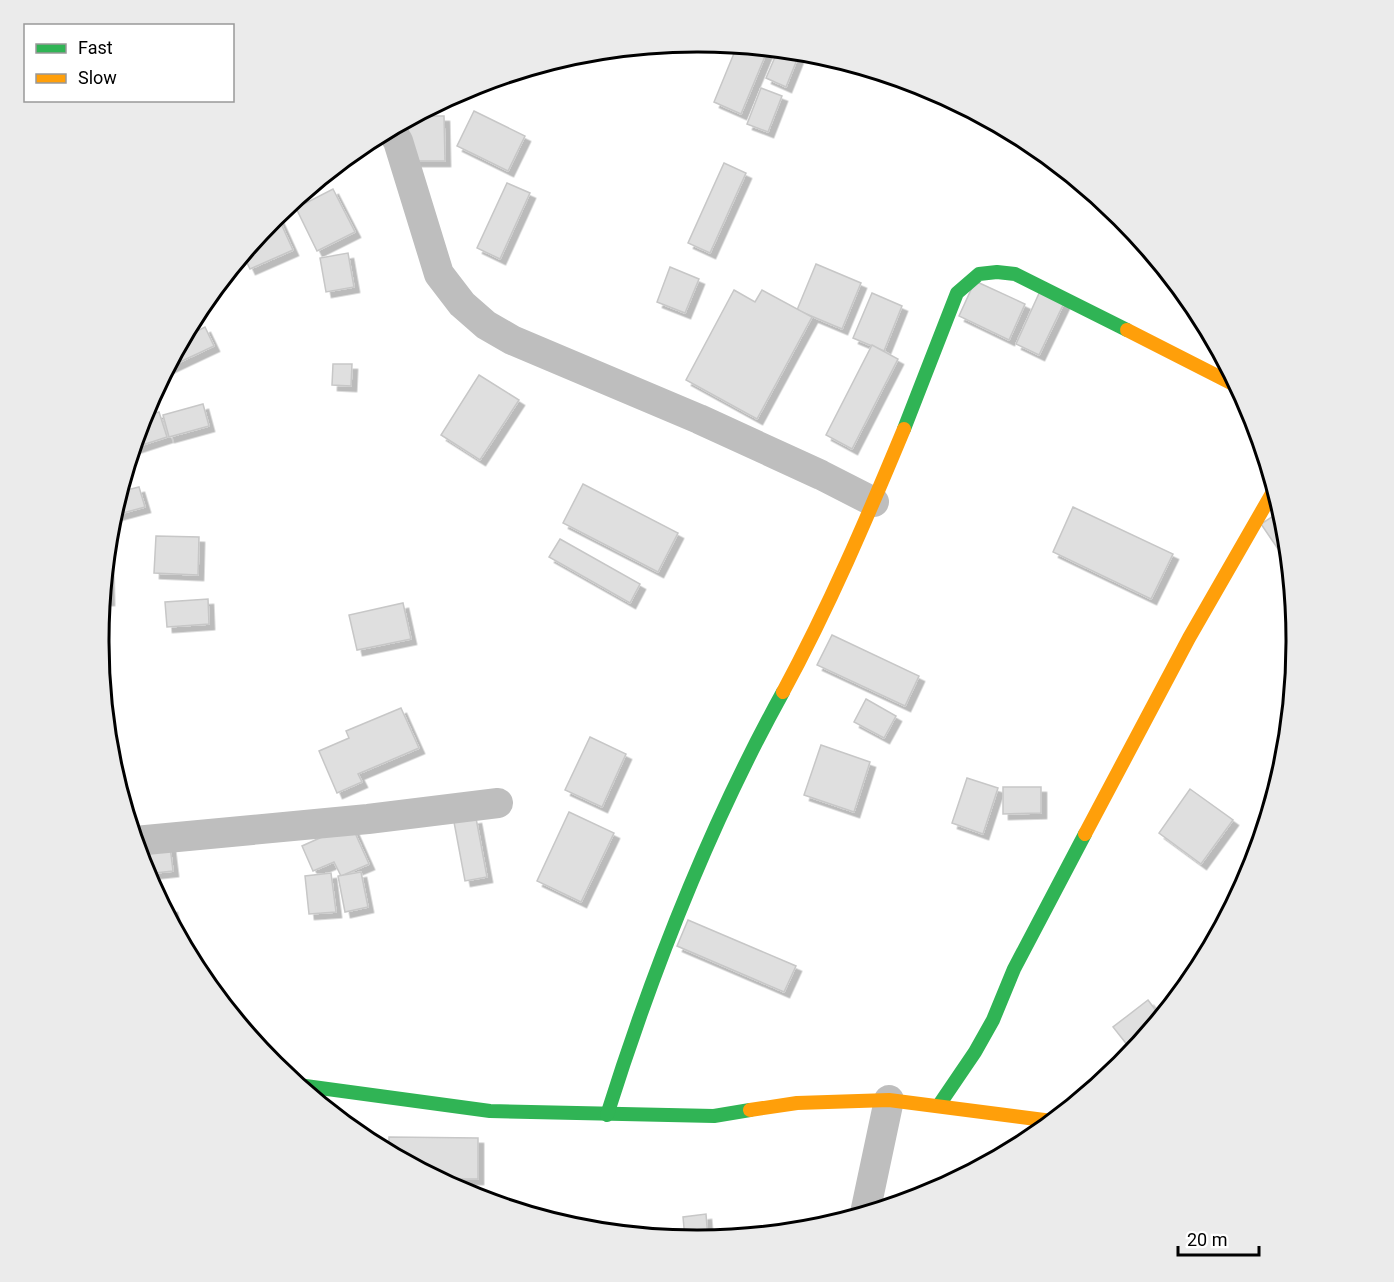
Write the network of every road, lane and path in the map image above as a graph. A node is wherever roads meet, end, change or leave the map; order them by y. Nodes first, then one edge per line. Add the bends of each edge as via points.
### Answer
1 (395, 136) edge
2 (1224, 380) edge
3 (1268, 501) edge
4 (874, 502) junction
5 (498, 803) dead end
6 (144, 840) edge
7 (314, 1087) edge
8 (889, 1100) junction
9 (939, 1105) junction
10 (607, 1115) junction
11 (1039, 1119) edge
12 (867, 1204) edge

1 - 4 street via 439,274 462,304 486,325
2 - 4 street via 1015,274 979,274 957,293
3 - 9 street via 1172,669 1014,969 993,1020
4 - 10 street via 812,638 756,740 709,839 634,1029
5 - 6 street
7 - 10 street via 490,1111
8 - 9 street
8 - 10 street via 797,1103 714,1116
8 - 12 street
9 - 11 street

